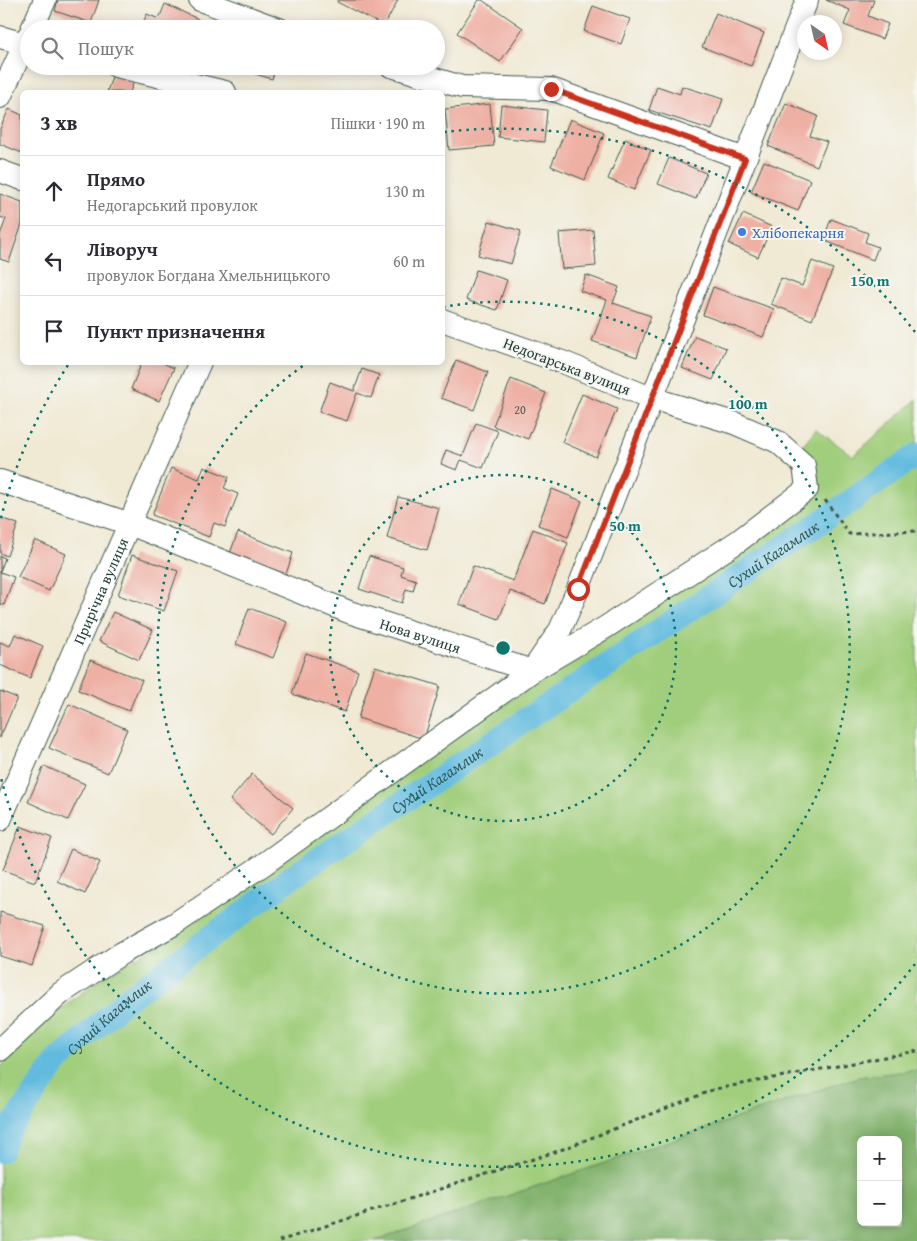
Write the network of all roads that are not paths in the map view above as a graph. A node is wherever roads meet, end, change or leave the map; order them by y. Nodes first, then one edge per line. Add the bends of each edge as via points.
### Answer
1 (45, 0) edge
2 (200, 0) edge
3 (807, 0) edge
4 (36, 20) edge
5 (254, 20) edge
6 (0, 37) edge
7 (20, 38) edge
8 (20, 55) edge
9 (153, 75) edge
10 (420, 75) edge
11 (216, 90) edge
12 (0, 97) edge
13 (745, 159) junction
14 (0, 171) edge
15 (20, 178) edge
16 (445, 321) edge
17 (199, 365) edge
18 (651, 398) junction
19 (0, 481) edge
20 (130, 524) junction
21 (532, 672) junction
22 (0, 820) edge
23 (0, 1050) edge

1 - 4 street
2 - 5 street
3 - 13 street
6 - 7 street
8 - 12 street
9 - 11 street
10 - 13 street via 462,88 551,89
13 - 18 street
14 - 15 street
16 - 18 street, Недогарська вулиця via 565,363
17 - 20 street, Прирічна вулиця
18 - 21 street via 578,589 560,630
18 - 21 street, Недогарська вулиця via 734,423 778,442 804,464 816,493
19 - 20 street, Нова вулиця
20 - 21 street, Нова вулиця via 350,612
20 - 22 street, Прирічна вулиця
21 - 23 street via 256,869 62,993

